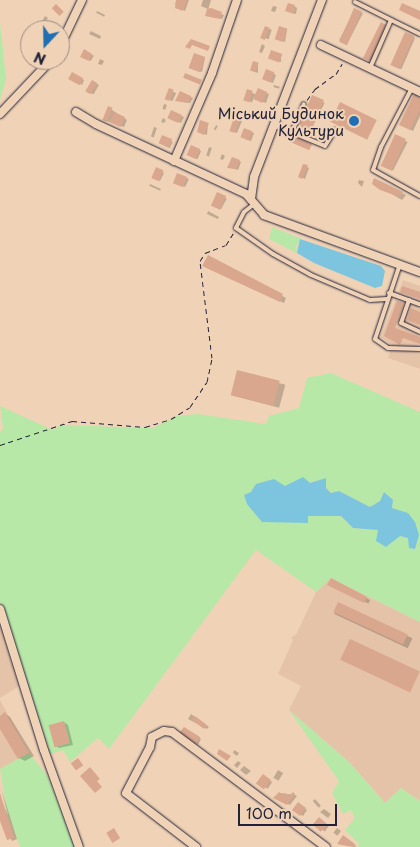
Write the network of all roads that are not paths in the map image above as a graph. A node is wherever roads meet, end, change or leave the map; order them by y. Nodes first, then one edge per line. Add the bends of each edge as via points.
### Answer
1 (82, 0) edge
2 (237, 0) edge
3 (322, 0) edge
4 (355, 2) dead end
5 (391, 20) junction
6 (70, 25) edge
7 (420, 34) edge
8 (321, 45) dead end
9 (370, 68) junction
10 (42, 70) edge
11 (412, 88) junction
12 (420, 92) edge
13 (304, 104) road end
14 (76, 112) dead end
15 (0, 114) edge
16 (274, 125) junction
17 (335, 130) dead end
18 (292, 132) junction
19 (174, 160) junction
20 (420, 196) edge
21 (252, 202) junction
22 (400, 264) junction
23 (420, 272) edge
24 (389, 293) junction
25 (387, 299) junction
26 (409, 300) junction
27 (420, 304) edge
28 (420, 332) edge
29 (420, 349) edge
30 (0, 609) edge
31 (79, 847) edge
32 (196, 847) edge
33 (326, 847) edge

1 - 6 street
2 - 19 street via 215,65
3 - 16 street
4 - 5 lane
5 - 7 lane
5 - 9 lane
8 - 9 street
9 - 11 street
10 - 15 street
11 - 12 street
11 - 20 lane via 381,147 373,170
13 - 18 lane
14 - 19 street
16 - 18 lane
16 - 21 street via 251,184
17 - 18 lane via 325,146
19 - 21 street via 238,190
21 - 22 street via 264,215
21 - 25 lane via 236,228 310,275 370,300
22 - 23 street
22 - 24 lane
24 - 25 lane
24 - 26 lane
25 - 29 lane via 376,342 392,348
26 - 27 lane
26 - 28 lane via 401,323
30 - 31 street via 44,750
32 - 33 street via 126,793 152,737 164,731 172,732

